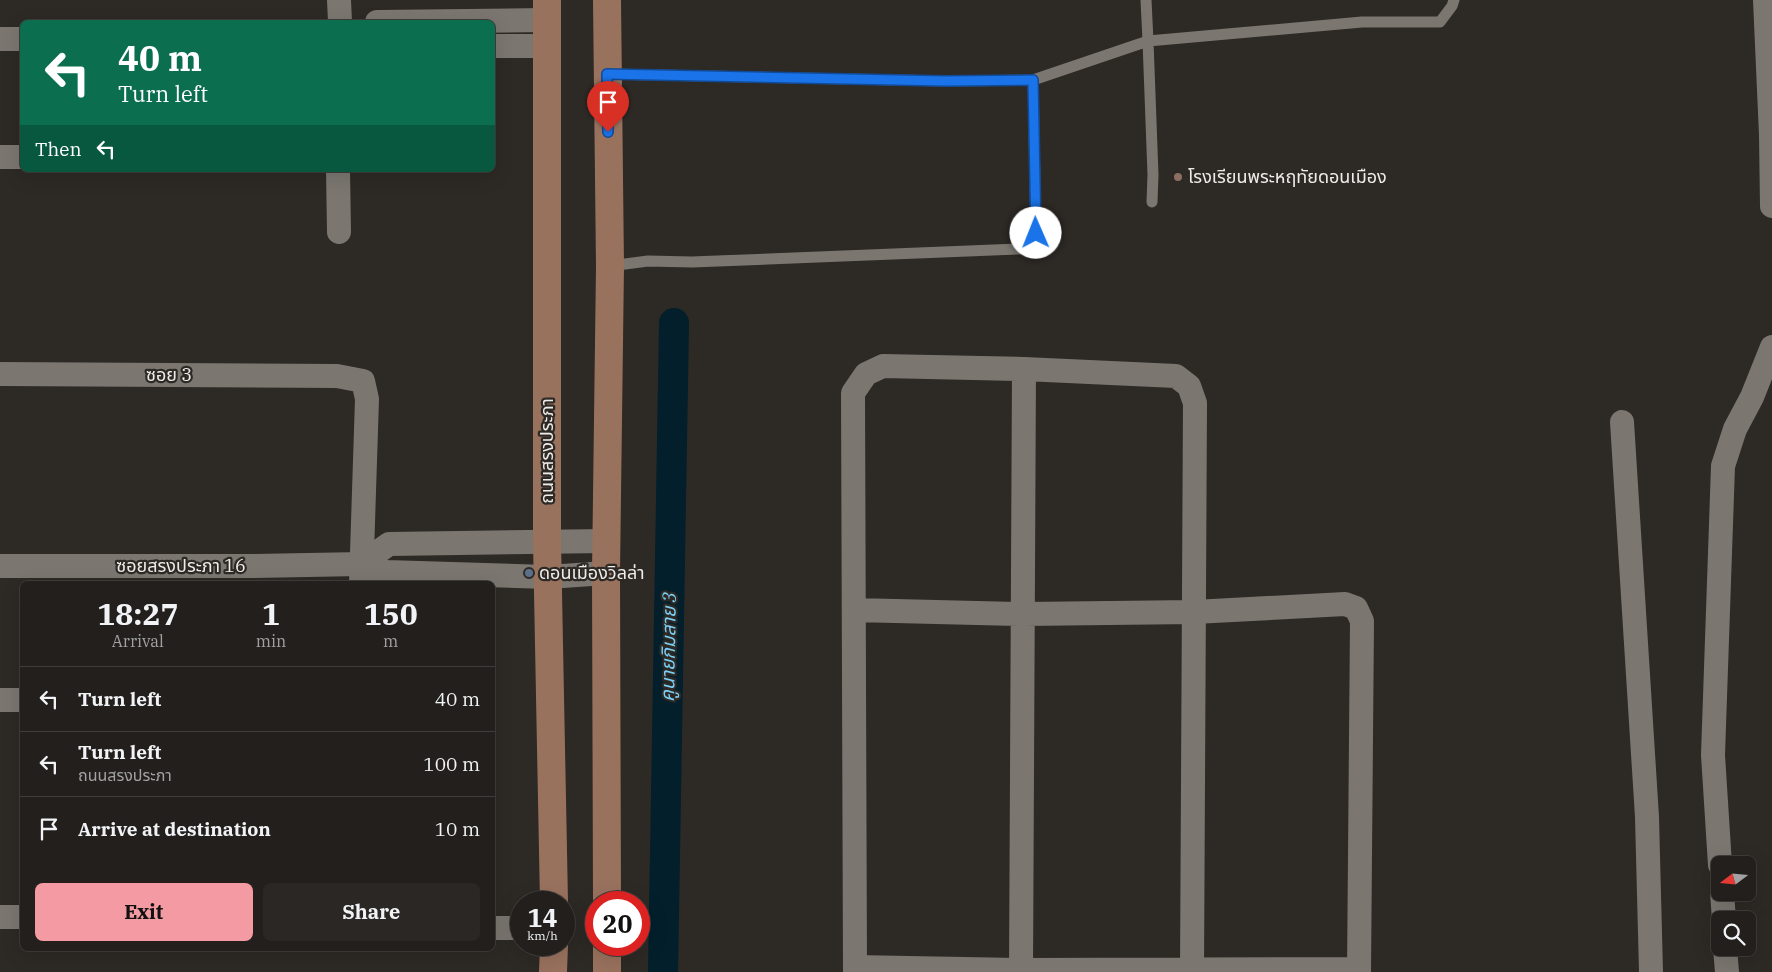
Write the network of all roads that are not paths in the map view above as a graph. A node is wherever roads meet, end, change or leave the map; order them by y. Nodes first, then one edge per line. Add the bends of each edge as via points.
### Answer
1 (339, 0) edge
2 (608, 0) edge
3 (1146, 0) edge
4 (1454, 0) edge
5 (1765, 0) edge
6 (340, 20) edge
7 (495, 22) edge
8 (547, 22) edge
9 (0, 39) edge
10 (20, 39) edge
11 (1148, 41) junction
12 (495, 45) edge
13 (607, 74) junction
14 (1033, 80) junction
15 (1772, 135) edge
16 (0, 157) edge
17 (20, 157) edge
18 (338, 172) edge
19 (1152, 202) dead end
20 (1772, 206) edge
21 (339, 232) dead end
22 (610, 266) junction
23 (1772, 347) edge
24 (1024, 369) junction
25 (0, 374) edge
26 (1622, 422) dead end
27 (608, 541) junction
28 (547, 542) junction
29 (0, 566) edge
30 (606, 573) junction
31 (361, 574) edge
32 (548, 577) junction
33 (854, 610) junction
34 (1194, 612) junction
35 (1023, 614) junction
36 (0, 700) edge
37 (20, 700) edge
38 (1719, 856) edge
39 (554, 891) edge
40 (607, 891) edge
41 (0, 917) edge
42 (20, 917) edge
43 (495, 928) edge
44 (510, 928) edge
45 (554, 956) edge
46 (607, 956) edge
47 (1726, 956) edge
48 (855, 969) edge
49 (1021, 971) edge
50 (1192, 971) edge
51 (1359, 971) edge
52 (553, 972) edge
53 (607, 972) edge
54 (1651, 972) edge
55 (1727, 972) edge

1 - 6 street
2 - 13 main road
3 - 11 lane
4 - 11 lane via 1440,22 1362,22
5 - 15 street
7 - 8 street
8 - 12 street
8 - 28 main road, ถนนสรงประภา
9 - 10 street
11 - 14 lane
11 - 19 lane
13 - 14 lane
13 - 22 main road
14 - 22 lane via 1036,233 1030,246 692,262 648,261
15 - 20 street
16 - 17 street
18 - 21 street
22 - 27 main road
23 - 38 street via 1752,398 1735,429 1723,466 1713,755
24 - 33 street via 883,366 866,374 853,394
24 - 34 street via 1176,376 1189,386 1195,403
24 - 35 street
25 - 31 street, ซอย 3 via 337,376 363,381 367,399
26 - 54 street via 1648,817
27 - 28 street
27 - 30 main road
28 - 31 street via 389,544
28 - 32 main road, ถนนสรงประภา
29 - 31 street, ซอยสรงประภา 16 via 253,566
30 - 32 street, ซอยสรงประภา 16
30 - 40 main road
31 - 32 street, ซอยสรงประภา 16
32 - 39 main road, ถนนสรงประภา
33 - 35 street
33 - 48 street
34 - 35 street
34 - 50 street
34 - 51 street via 1345,604 1356,608 1362,621
35 - 49 street
36 - 37 street
41 - 42 street
43 - 44 street
45 - 52 main road
46 - 53 main road
47 - 55 street
48 - 49 street
49 - 50 street
50 - 51 street

